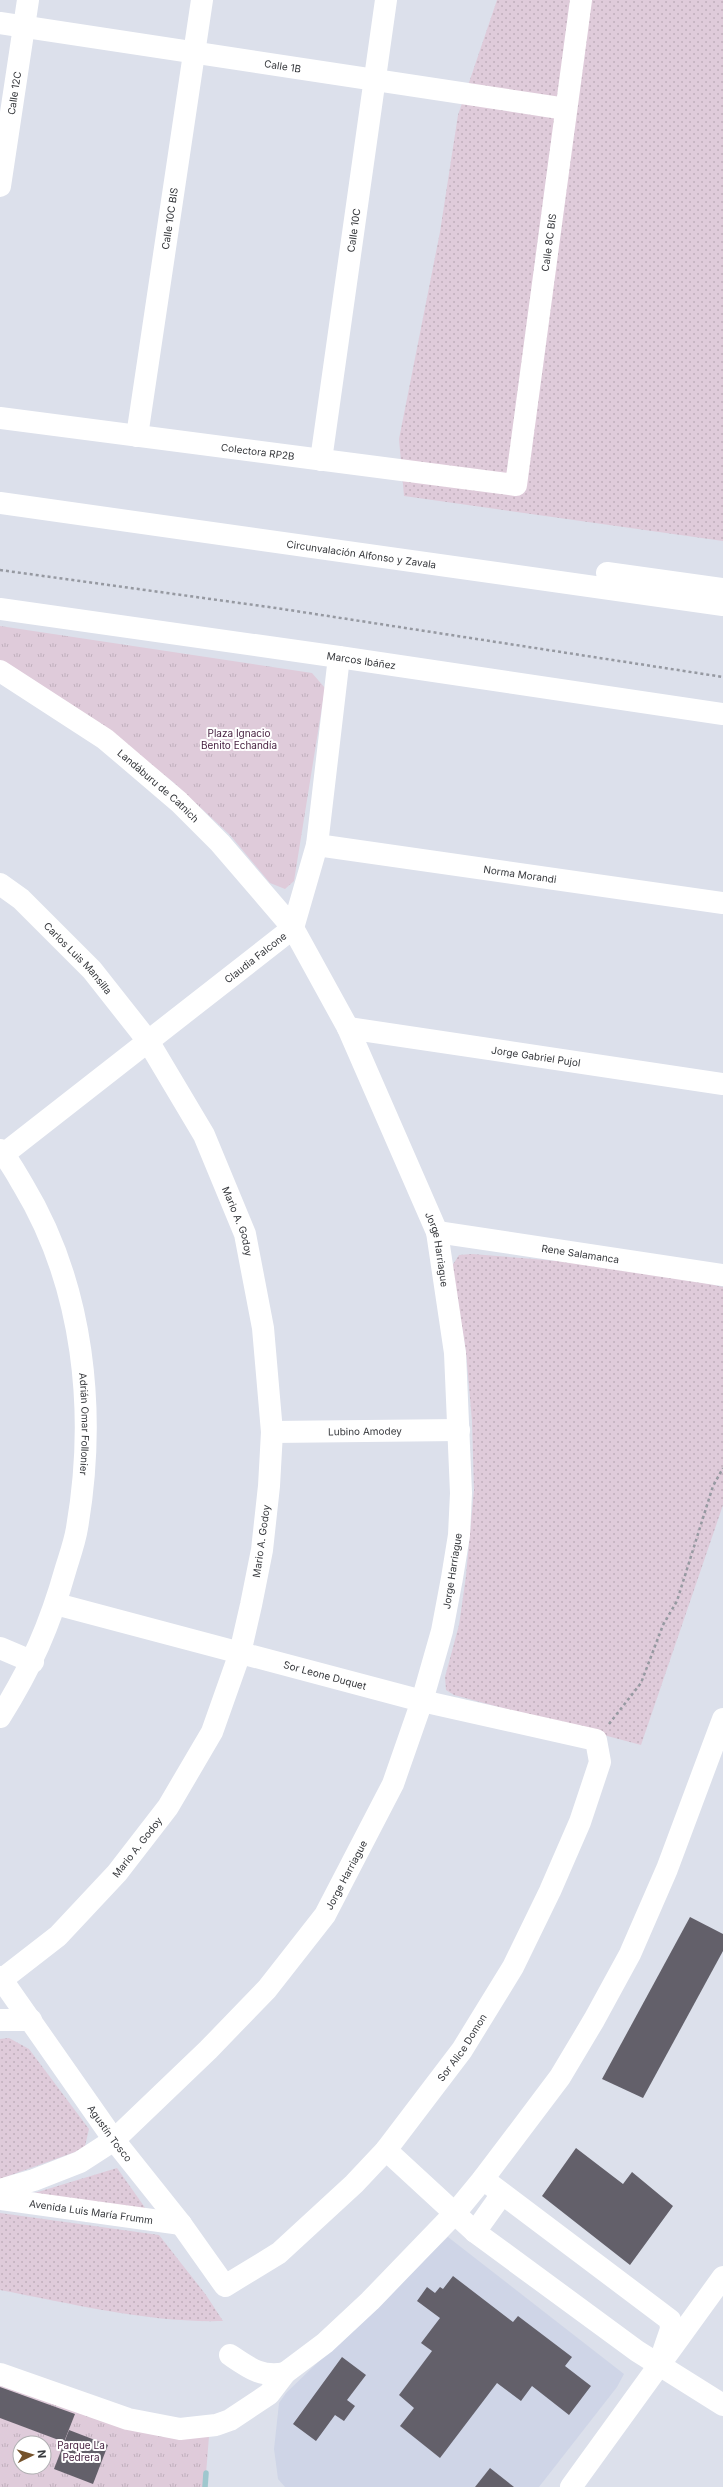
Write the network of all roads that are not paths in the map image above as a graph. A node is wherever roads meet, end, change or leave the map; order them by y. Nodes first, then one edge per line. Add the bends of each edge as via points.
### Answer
1 (28, 0) edge
2 (202, 0) edge
3 (386, 0) edge
4 (581, 0) edge
5 (0, 23) edge
6 (24, 27) junction
7 (194, 52) junction
8 (374, 80) junction
9 (566, 109) junction
10 (0, 186) edge
11 (0, 418) edge
12 (137, 436) junction
13 (321, 460) junction
14 (516, 485) joint
15 (0, 491) edge
16 (0, 503) edge
17 (723, 589) edge
18 (723, 605) edge
19 (0, 609) edge
20 (339, 657) junction
21 (0, 671) edge
22 (723, 714) edge
23 (316, 845) junction
24 (0, 884) edge
25 (723, 903) edge
26 (292, 928) junction
27 (348, 1028) junction
28 (148, 1041) junction
29 (723, 1084) edge
30 (1, 1154) edge
31 (437, 1232) junction
32 (723, 1275) edge
33 (459, 1430) junction
34 (272, 1432) junction
35 (56, 1604) junction
36 (0, 1648) edge
37 (240, 1653) junction
38 (33, 1662) junction
39 (422, 1701) junction
40 (0, 1717) edge
41 (723, 1719) edge
42 (596, 1740) joint
43 (0, 1979) edge
44 (0, 2020) edge
45 (31, 2020) junction
46 (114, 2140) junction
47 (386, 2150) junction
48 (483, 2179) junction
49 (0, 2190) edge
50 (502, 2194) junction
51 (0, 2199) edge
52 (455, 2213) junction
53 (182, 2224) junction
54 (475, 2232) junction
55 (723, 2277) edge
56 (225, 2286) joint
57 (230, 2355) dead end
58 (660, 2364) junction
59 (285, 2373) junction
60 (0, 2374) edge
61 (723, 2405) edge
62 (571, 2487) edge

1 - 6 street, Calle 12C
2 - 7 street, Calle 10C BIS
3 - 8 street, Calle 10C
4 - 9 street, Calle 8C BIS
5 - 6 street, Calle 1B
6 - 7 street, Calle 1B
6 - 10 street, Calle 12C
7 - 8 street, Calle 1B
7 - 12 street, Calle 10C BIS
8 - 9 street, Calle 1B
8 - 13 street, Calle 10C
9 - 14 street, Calle 8C BIS
11 - 12 street, Colectora RP2B
12 - 13 street, Colectora RP2B
13 - 14 street, Colectora RP2B
15 - 17 street, Circunvalación Alfonso y Zavala
16 - 18 street, Circunvalación Alfonso y Zavala
19 - 20 street, Marcos Ibáñez
20 - 22 street, Marcos Ibáñez
20 - 23 street, Claudia Falcone
21 - 26 street, Landáburu de Catnich via 105,739 145,771 220,843
23 - 25 street, Norma Morandi
23 - 26 street, Claudia Falcone
24 - 28 street, Carlos Luis Mansilla via 21,899 92,970
26 - 27 street, Jorge Harriague
26 - 28 street, Claudia Falcone
27 - 29 street, Jorge Gabriel Pujol
27 - 31 street, Jorge Harriague
28 - 30 street, Claudia Falcone
28 - 34 street, Mario A. Godoy via 204,1135 245,1234 263,1328
30 - 35 street, Adrián Omar Follonier via 41,1216 58,1258 70,1297 84,1367 86,1454 78,1521
31 - 32 street, Rene Salamanca
31 - 33 street, Jorge Harriague via 455,1353
33 - 34 street, Lubino Amodey
33 - 39 street, Jorge Harriague via 459,1535 442,1630
34 - 37 street, Mario A. Godoy via 262,1550
35 - 37 street, Sor Leone Duquet
35 - 38 street, Adrián Omar Follonier
36 - 38 street
37 - 39 street, Sor Leone Duquet
37 - 43 street, Mario A. Godoy via 212,1732 168,1807 117,1873 58,1936
38 - 40 street, Adrián Omar Follonier
39 - 42 street, Sor Leone Duquet
39 - 46 street, Jorge Harriague via 393,1784 325,1915 267,1989
41 - 48 street via 667,1869 630,1954 560,2077
42 - 47 street, Sor Alice Domon via 600,1762 580,1822 513,1967 462,2050
43 - 45 street, Agustín Tosco
44 - 45 street
45 - 46 street, Agustín Tosco
46 - 49 street, Jorge Harriague via 80,2162
46 - 53 street, Agustín Tosco
47 - 52 street
47 - 56 street, Sor Alice Domon via 279,2253
48 - 50 street
48 - 52 street
50 - 54 street
50 - 58 street via 670,2320 672,2329
51 - 53 street, Avenida Luis María Frumm
52 - 54 street
52 - 59 street via 370,2301 325,2343
53 - 56 street, Agustín Tosco
54 - 58 street via 637,2351
55 - 58 street
57 - 59 street via 251,2369 272,2376
58 - 61 street
58 - 62 street
59 - 60 street via 270,2394 230,2420 216,2425 180,2429 128,2418

